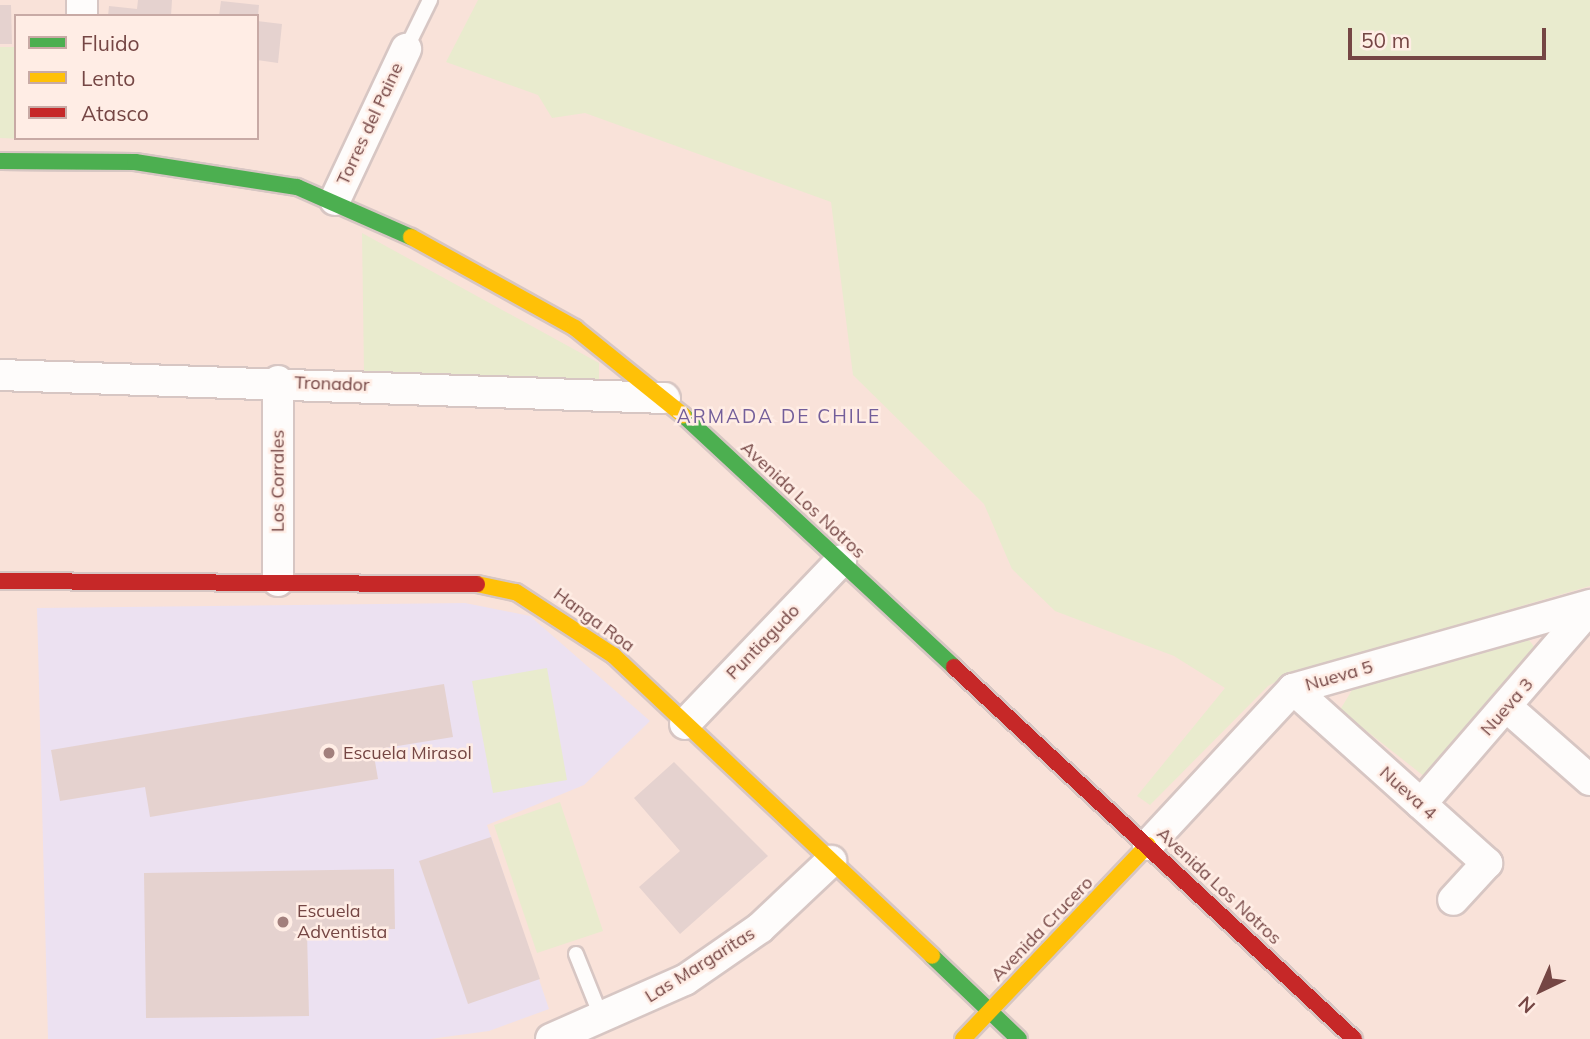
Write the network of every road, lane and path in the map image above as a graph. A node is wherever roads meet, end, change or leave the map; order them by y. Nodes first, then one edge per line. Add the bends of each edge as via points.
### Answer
1 (430, 0) edge
2 (405, 49) joint
3 (80, 150) edge
4 (0, 161) edge
5 (335, 200) junction
6 (0, 375) edge
7 (278, 382) junction
8 (664, 398) junction
9 (841, 561) junction
10 (0, 581) edge
11 (278, 581) junction
12 (1590, 606) edge
13 (1293, 689) junction
14 (1508, 708) junction
15 (685, 724) junction
16 (1590, 780) edge
17 (1421, 804) junction
18 (1148, 845) junction
19 (831, 861) junction
20 (1453, 900) dead end
21 (576, 954) dead end
22 (989, 1012) junction
23 (603, 1021) junction
24 (551, 1039) edge
25 (963, 1039) edge
26 (1019, 1039) edge
27 (1354, 1039) edge

1 - 2 lane
2 - 5 street, Torres del Paine
3 - 4 main road, Avenida Los Notros
3 - 5 main road, Avenida Los Notros via 230,173
5 - 8 main road, Avenida Los Notros via 534,303 606,349
6 - 7 street, Tronador
7 - 8 street, Tronador
7 - 11 street, Los Corrales
8 - 9 main road, Avenida Los Notros
9 - 15 street, Puntiagudo
9 - 18 main road, Avenida Los Notros
10 - 11 main road, Hanga Roa
11 - 15 main road, Hanga Roa via 473,583 516,592 614,656
12 - 13 street, Nueva 5
12 - 14 street, Nueva 3
13 - 17 street, Nueva 4
13 - 18 street, Nueva 5
14 - 16 street
14 - 17 street, Nueva 3
15 - 19 main road, Hanga Roa
17 - 20 street, Nueva 4 via 1487,863
18 - 22 main road, Avenida Crucero
18 - 27 main road, Avenida Los Notros
19 - 22 main road, Hanga Roa
19 - 23 street, Las Margaritas via 723,955
21 - 23 lane
22 - 25 main road, Avenida Crucero
22 - 26 main road, Hanga Roa
23 - 24 street, Las Margaritas

